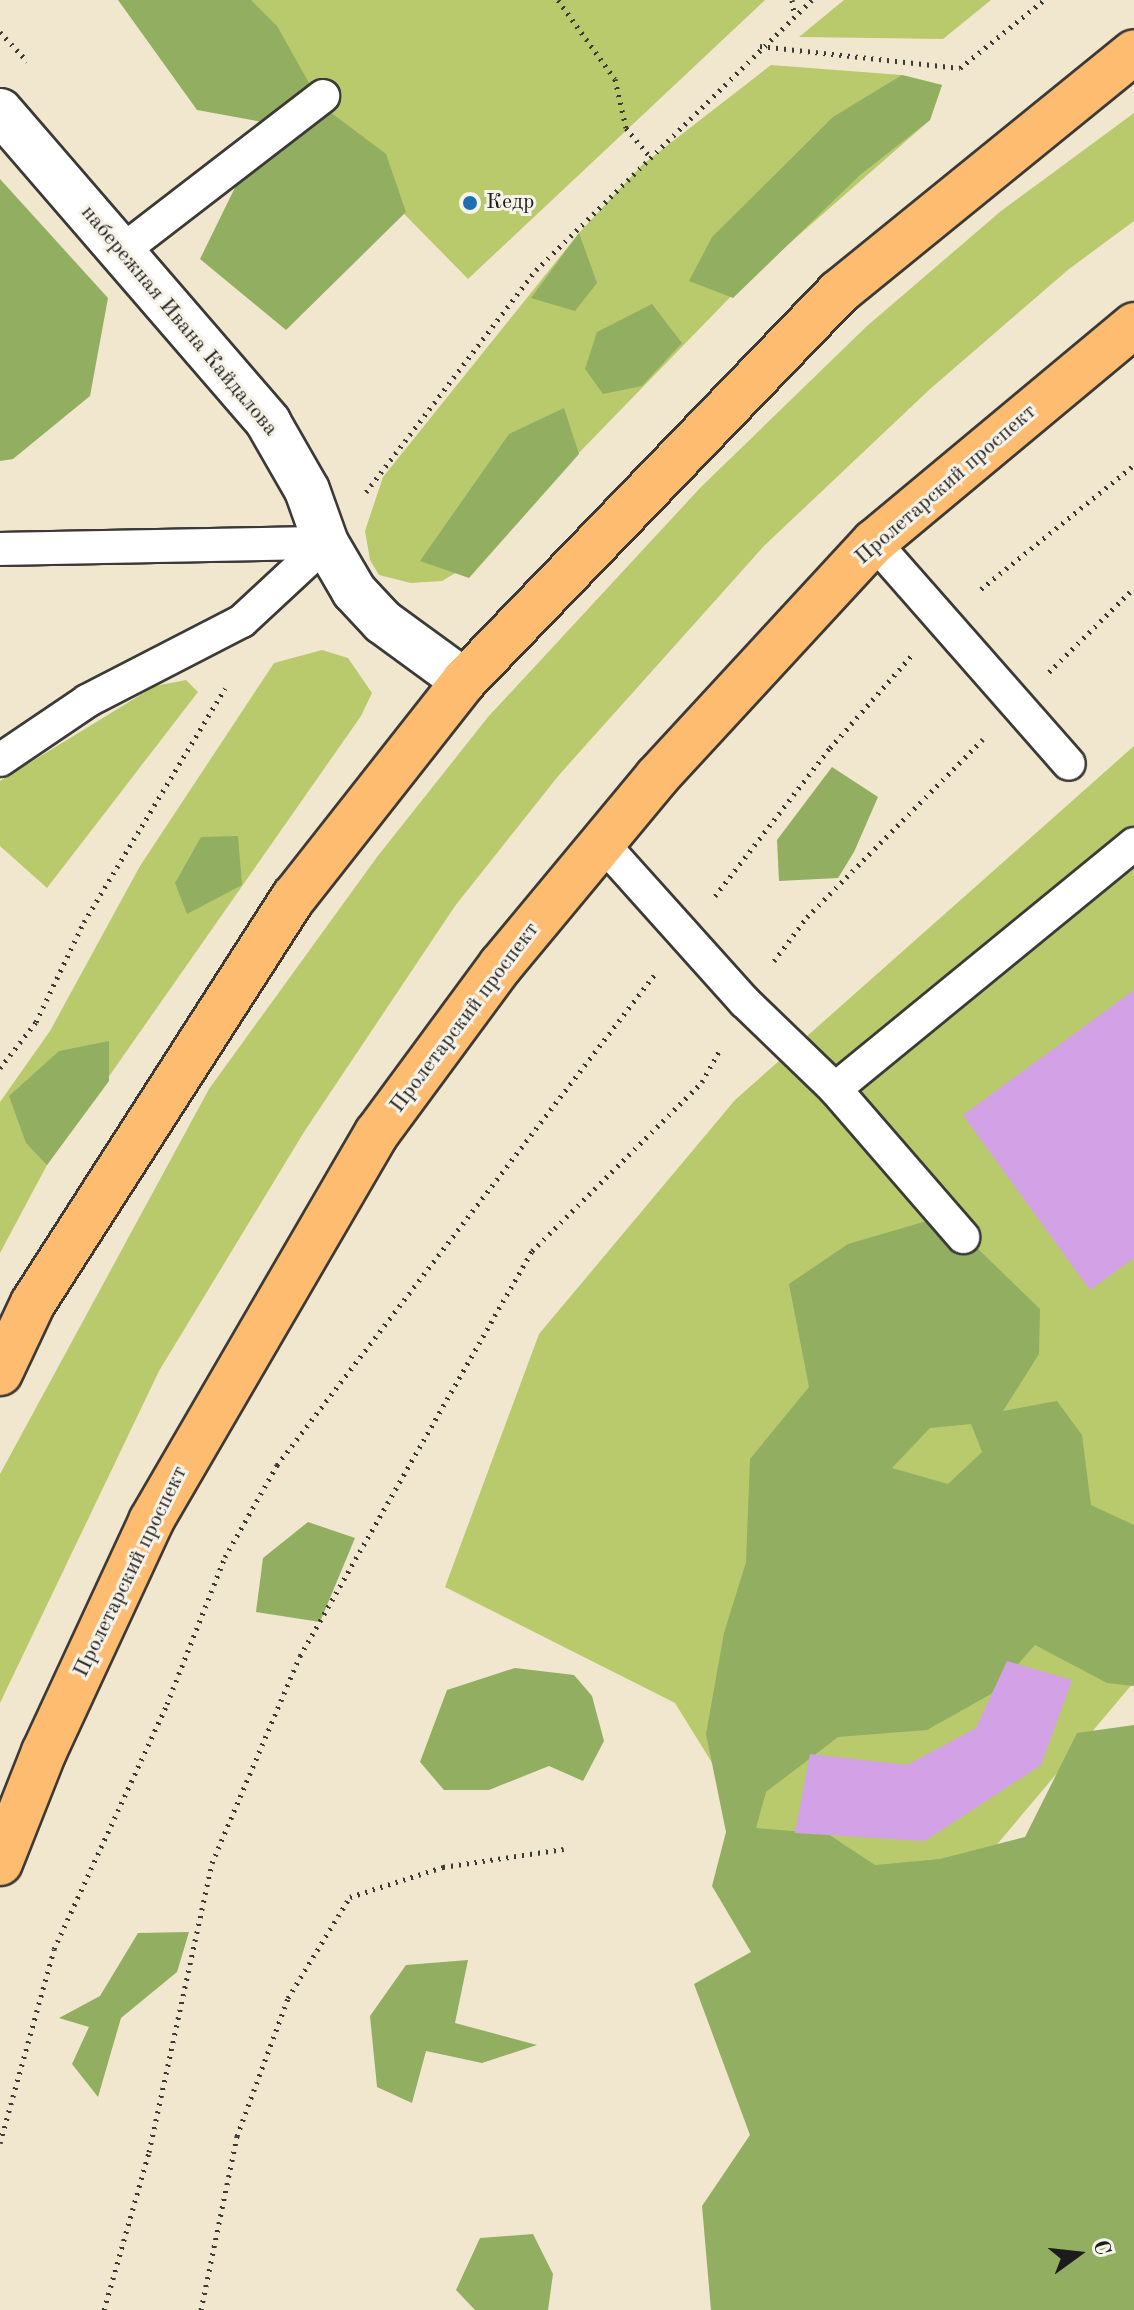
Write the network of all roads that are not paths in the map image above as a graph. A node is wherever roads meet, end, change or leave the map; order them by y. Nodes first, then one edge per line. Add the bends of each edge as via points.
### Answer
1 (1134, 52) edge
2 (323, 96) dead end
3 (0, 111) edge
4 (122, 251) junction
5 (1134, 325) edge
6 (874, 542) junction
7 (326, 543) junction
8 (0, 549) edge
9 (464, 681) junction
10 (0, 760) edge
11 (1069, 764) dead end
12 (603, 844) junction
13 (1134, 844) edge
14 (835, 1089) junction
15 (963, 1237) dead end
16 (0, 1373) edge
17 (0, 1863) edge

1 - 9 main road via 839,292
2 - 4 lane
3 - 4 street, набережная Ивана Кайдалова
4 - 7 street, набережная Ивана Кайдалова via 268,422 307,490
5 - 6 main road, Пролетарский проспект
6 - 11 lane
6 - 12 main road, Пролетарский проспект via 657,777
7 - 8 lane
7 - 9 street, набережная Ивана Кайдалова via 354,591 383,622
7 - 10 lane via 242,621 87,701
9 - 16 main road via 294,897 33,1303
12 - 14 lane via 745,1002
12 - 17 main road, Пролетарский проспект via 501,965 377,1133 151,1521 44,1752
13 - 14 lane
14 - 15 lane

